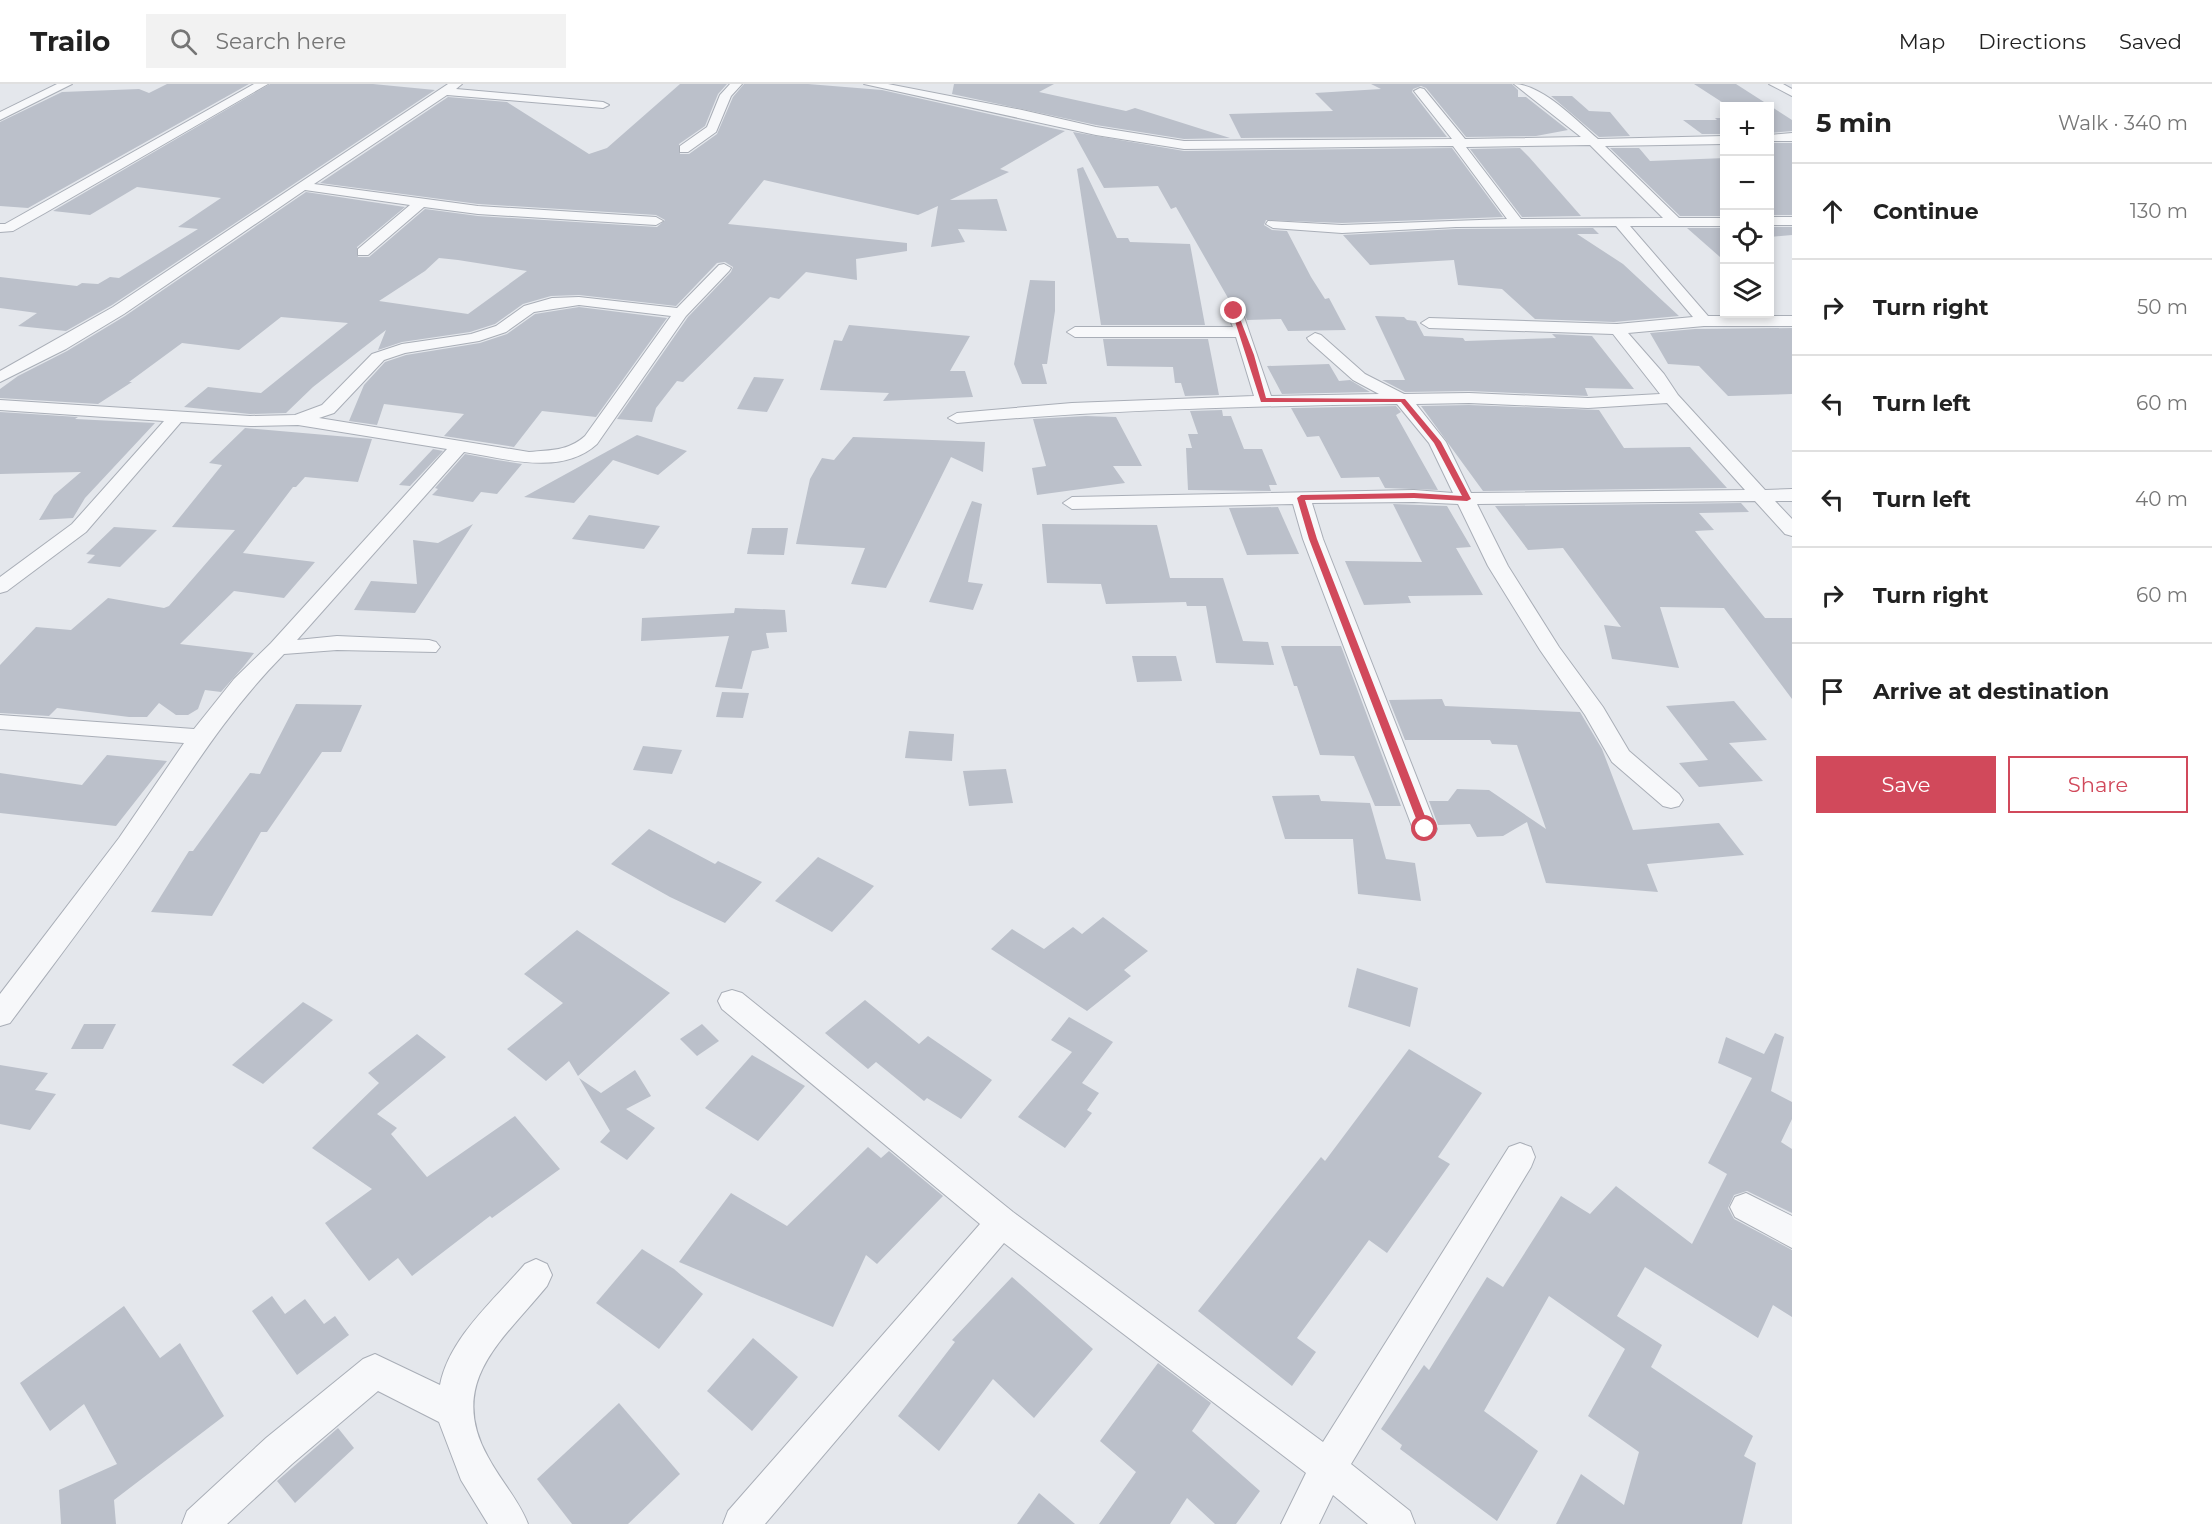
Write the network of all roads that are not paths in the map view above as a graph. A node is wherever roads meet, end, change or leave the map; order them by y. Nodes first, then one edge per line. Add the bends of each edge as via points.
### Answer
1 (66, 84) edge
2 (262, 84) edge
3 (735, 84) edge
4 (870, 84) edge
5 (1775, 84) edge
6 (1523, 85) edge
7 (450, 87) edge
8 (1420, 92) dead end
9 (1792, 93) edge
10 (603, 105) dead end
11 (0, 116) edge
12 (1792, 136) edge
13 (1774, 138) edge
14 (1720, 140) edge
15 (1594, 142) junction
16 (1461, 144) junction
17 (684, 149) dead end
18 (303, 186) junction
19 (421, 202) junction
20 (656, 221) dead end
21 (1774, 221) edge
22 (1792, 221) edge
23 (1619, 222) junction
24 (1675, 222) junction
25 (1720, 222) edge
26 (1517, 223) junction
27 (1273, 224) dead end
28 (0, 228) edge
29 (363, 252) dead end
30 (724, 268) dead end
31 (1234, 311) dead end
32 (681, 313) junction
33 (1704, 321) junction
34 (1792, 321) edge
35 (1429, 322) dead end
36 (1617, 329) junction
37 (1075, 332) dead end
38 (1242, 332) junction
39 (1315, 338) dead end
40 (0, 377) edge
41 (1671, 398) junction
42 (1264, 400) junction
43 (1403, 400) junction
44 (0, 405) edge
45 (177, 416) junction
46 (957, 418) dead end
47 (297, 420) junction
48 (460, 445) junction
49 (1792, 495) edge
50 (1763, 496) junction
51 (1301, 498) junction
52 (1467, 499) junction
53 (1072, 503) dead end
54 (1792, 530) edge
55 (0, 587) edge
56 (429, 647) dead end
57 (278, 648) junction
58 (0, 722) edge
59 (200, 737) junction
60 (1671, 800) dead end
61 (1425, 829) dead end
62 (732, 1001) dead end
63 (0, 1015) edge
64 (1520, 1157) dead end
65 (1746, 1207) dead end
66 (1002, 1222) junction
67 (1792, 1233) edge
68 (536, 1275) dead end
69 (454, 1411) junction
70 (1328, 1468) junction
71 (200, 1524) edge
72 (510, 1524) edge
73 (741, 1524) edge
74 (1299, 1524) edge
75 (1397, 1524) edge

1 - 11 street
2 - 28 street via 87,186 8,228
3 - 17 street via 726,95 712,129
4 - 16 street via 1022,112 1096,131 1184,145 1388,141
5 - 9 street
6 - 15 street
7 - 10 street
7 - 18 street
8 - 16 street
12 - 13 street
14 - 15 street
15 - 16 street
15 - 24 street
16 - 26 street
18 - 19 street
18 - 40 street via 130,304
19 - 20 street via 515,213
19 - 29 street
21 - 22 street
23 - 24 street
23 - 26 street
23 - 33 street
24 - 25 street
26 - 27 street via 1342,229
30 - 32 street
31 - 38 street
32 - 47 street via 579,301 529,309 501,329 378,357 328,409
32 - 48 street via 581,449 564,455 529,456
33 - 34 street
33 - 36 street
35 - 36 street
36 - 41 street
37 - 38 street
38 - 42 street
39 - 43 street via 1359,377
41 - 43 street via 1588,403 1469,398
41 - 50 street
42 - 43 street
42 - 46 street via 1072,408
43 - 52 street via 1437,442
44 - 45 street
45 - 47 street
45 - 55 street via 79,528
47 - 48 street
48 - 57 street
49 - 50 street
50 - 52 street
50 - 54 street
51 - 52 street
51 - 53 street
51 - 61 street via 1313,539
52 - 60 street via 1498,566 1620,756
56 - 57 street via 337,643
57 - 59 street via 242,684
58 - 59 street
59 - 63 street via 128,844
62 - 66 street
64 - 70 street
65 - 67 street
66 - 70 street
66 - 73 street
68 - 69 street via 465,1362
69 - 71 street via 375,1371
69 - 72 street via 462,1444 485,1489
70 - 74 street
70 - 75 street

